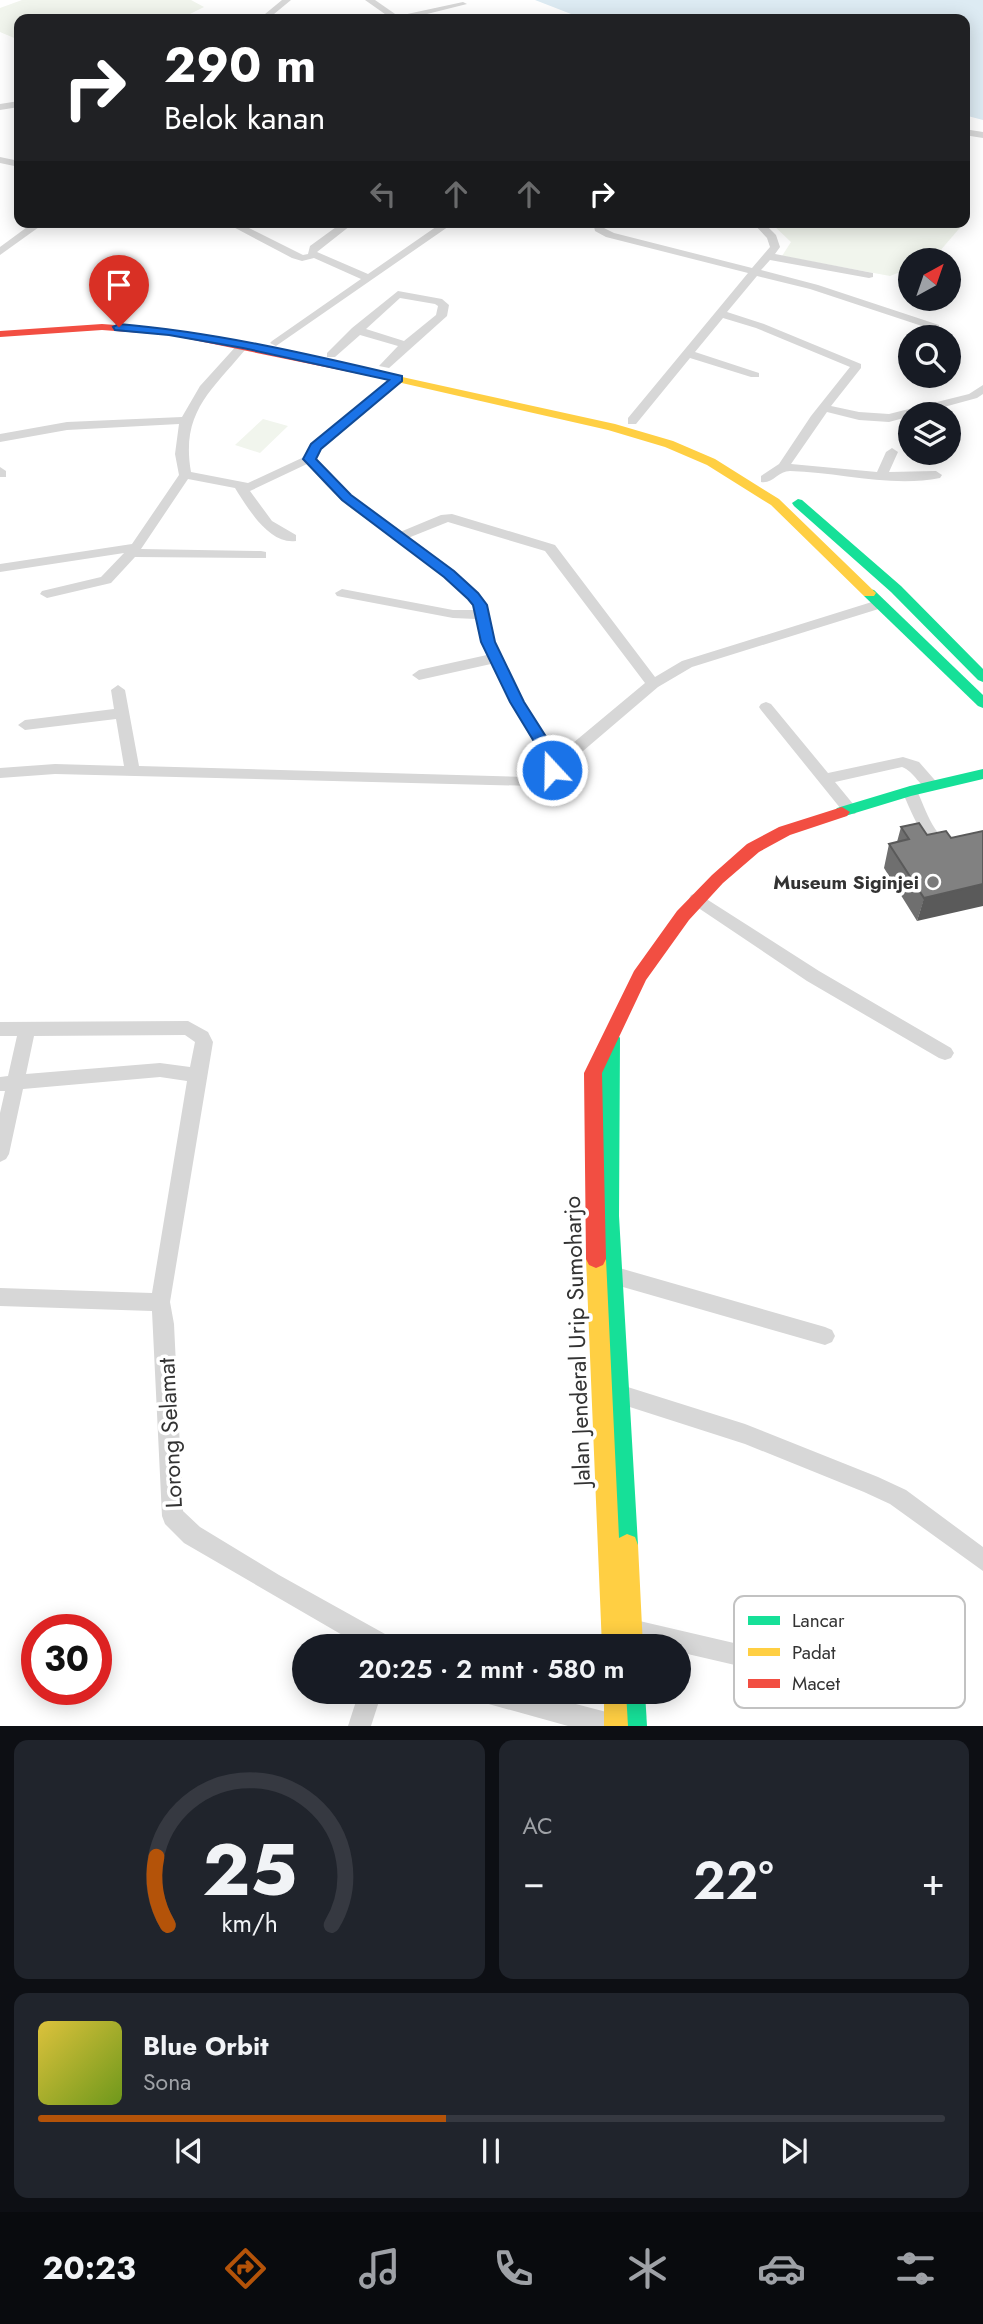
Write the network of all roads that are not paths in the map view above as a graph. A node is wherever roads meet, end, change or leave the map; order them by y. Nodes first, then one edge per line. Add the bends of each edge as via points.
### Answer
1 (287, 0) edge
2 (369, 0) edge
3 (463, 4) dead end
4 (269, 14) edge
5 (390, 14) edge
6 (419, 14) edge
7 (32, 228) edge
8 (241, 228) edge
9 (342, 228) edge
10 (441, 228) edge
11 (599, 228) edge
12 (762, 228) edge
13 (2, 248) edge
14 (314, 255) junction
15 (768, 256) junction
16 (756, 271) junction
17 (869, 275) dead end
18 (369, 278) junction
19 (720, 313) junction
20 (929, 325) edge
21 (0, 327) edge
22 (356, 330) junction
23 (0, 334) edge
24 (276, 343) junction
25 (243, 345) junction
26 (407, 345) junction
27 (686, 354) junction
28 (331, 355) junction
29 (385, 366) junction
30 (755, 375) dead end
31 (398, 379) junction
32 (479, 391) junction
33 (980, 396) edge
34 (506, 398) junction
35 (824, 408) junction
36 (184, 420) junction
37 (632, 421) junction
38 (0, 439) edge
39 (892, 452) dead end
40 (309, 459) junction
41 (783, 467) junction
42 (184, 475) junction
43 (881, 475) junction
44 (936, 475) dead end
45 (765, 479) junction
46 (241, 486) junction
47 (399, 537) junction
48 (291, 538) dead end
49 (134, 550) junction
50 (261, 555) dead end
51 (0, 568) edge
52 (342, 593) dead end
53 (47, 594) dead end
54 (880, 604) junction
55 (480, 615) junction
56 (496, 658) junction
57 (419, 675) dead end
58 (983, 677) edge
59 (653, 684) junction
60 (118, 690) dead end
61 (983, 703) edge
62 (766, 707) dead end
63 (122, 713) junction
64 (25, 725) dead end
65 (555, 756) junction
66 (132, 771) junction
67 (0, 773) edge
68 (983, 774) edge
69 (825, 779) junction
70 (932, 786) junction
71 (910, 791) junction
72 (850, 810) junction
73 (983, 843) edge
74 (696, 899) junction
75 (27, 1029) junction
76 (0, 1030) edge
77 (945, 1053) dead end
78 (198, 1075) junction
79 (8, 1084) edge
80 (0, 1154) edge
81 (605, 1273) junction
82 (0, 1297) edge
83 (160, 1302) junction
84 (825, 1336) dead end
85 (610, 1392) junction
86 (983, 1560) edge
87 (363, 1634) edge
88 (613, 1634) edge
89 (632, 1634) edge
90 (691, 1649) edge
91 (734, 1657) edge
92 (367, 1704) edge
93 (531, 1704) edge
94 (615, 1704) edge
95 (634, 1704) edge
96 (359, 1726) edge
97 (615, 1726) edge
98 (635, 1726) edge

1 - 4 street
2 - 5 street
3 - 6 street
7 - 13 street
8 - 14 street via 296,256
9 - 14 street via 314,248
10 - 18 street
11 - 16 street via 610,235
12 - 15 street via 775,242
14 - 18 street
15 - 16 street
15 - 17 street
16 - 19 street
16 - 20 street
18 - 24 street
19 - 27 street
19 - 35 street via 856,365
21 - 24 main road via 80,320 153,322
22 - 26 street
22 - 26 street via 398,294 444,305 441,316
22 - 28 street
23 - 25 main road via 136,328
24 - 28 main road
25 - 31 main road
25 - 36 street via 192,404
26 - 29 street
27 - 30 street
27 - 37 street
28 - 29 main road
29 - 32 main road
31 - 32 main road
31 - 40 street via 316,447
32 - 34 main road
33 - 35 street via 889,418
34 - 37 main road
34 - 54 main road via 644,435 711,462 775,502
35 - 41 street
36 - 38 street via 67,426
36 - 42 street via 180,447
37 - 45 main road via 703,445
39 - 43 street
40 - 46 street via 256,486
40 - 47 street via 346,498
41 - 43 street
41 - 45 street
42 - 46 street
42 - 49 street
43 - 44 street
45 - 58 main road via 850,547
46 - 48 street via 262,519
47 - 55 street via 466,588 480,605
47 - 59 street via 452,518 550,548
49 - 50 street
49 - 51 street
49 - 53 street via 106,580
52 - 55 street
54 - 59 street via 698,659
54 - 61 main road
55 - 56 street
56 - 57 street
56 - 65 street via 517,702
59 - 65 street via 578,747
60 - 63 street
62 - 69 street
63 - 64 street
63 - 66 street
65 - 66 street via 546,778 529,782
66 - 67 street
68 - 70 main road, Jalan Jenderal Urip Sumoharjo
69 - 70 street via 903,762 914,766
69 - 72 street
70 - 71 main road, Jalan Jenderal Urip Sumoharjo
71 - 72 main road, Jalan Jenderal Urip Sumoharjo
71 - 73 street via 942,844 957,849
72 - 74 main road, Jalan Jenderal Urip Sumoharjo via 783,831 754,847
74 - 77 street via 813,976
74 - 81 main road, Jalan Jenderal Urip Sumoharjo via 641,975 593,1073
75 - 76 street
75 - 78 street via 188,1028 204,1042
75 - 79 street
78 - 79 street via 160,1070
78 - 83 street
79 - 80 street
81 - 84 street
81 - 85 main road, Jalan Jenderal Urip Sumoharjo
82 - 83 street
83 - 87 street, Lorong Selamat via 173,1516 192,1535
85 - 86 street via 745,1434 871,1483 898,1497
85 - 88 main road, Jalan Jenderal Urip Sumoharjo
85 - 89 main road, Jalan Jenderal Urip Sumoharjo
90 - 91 street
92 - 96 street
93 - 97 street
94 - 97 main road
95 - 98 main road

